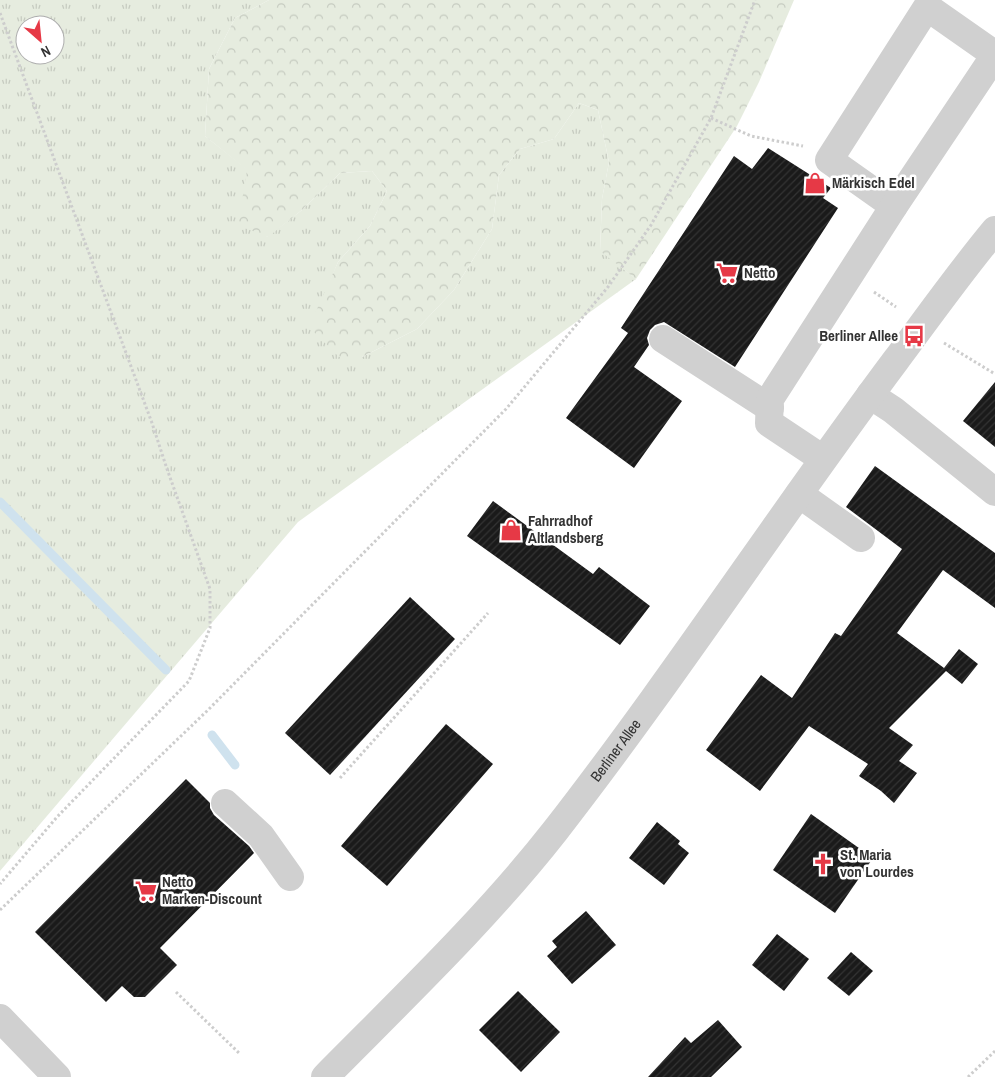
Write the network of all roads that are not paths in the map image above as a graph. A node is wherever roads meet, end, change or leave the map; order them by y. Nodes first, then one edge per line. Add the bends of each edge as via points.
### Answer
1 (994, 54) edge
2 (894, 206) junction
3 (990, 247) edge
4 (662, 339) dead end
5 (870, 394) junction
6 (770, 408) junction
7 (823, 459) junction
8 (995, 492) edge
9 (799, 494) junction
10 (861, 538) dead end
11 (225, 803) dead end
12 (290, 877) dead end
13 (0, 1018) edge
14 (57, 1077) edge
15 (325, 1077) edge

1 - 2 street
1 - 2 street via 927,7 829,160
2 - 6 street via 770,398
3 - 5 street, Berliner Allee
4 - 6 street
5 - 7 street, Berliner Allee
5 - 8 street
6 - 7 street via 770,423
7 - 9 street, Berliner Allee
9 - 10 street
9 - 15 street, Berliner Allee via 556,830 480,919
11 - 12 street via 261,836
13 - 14 street

